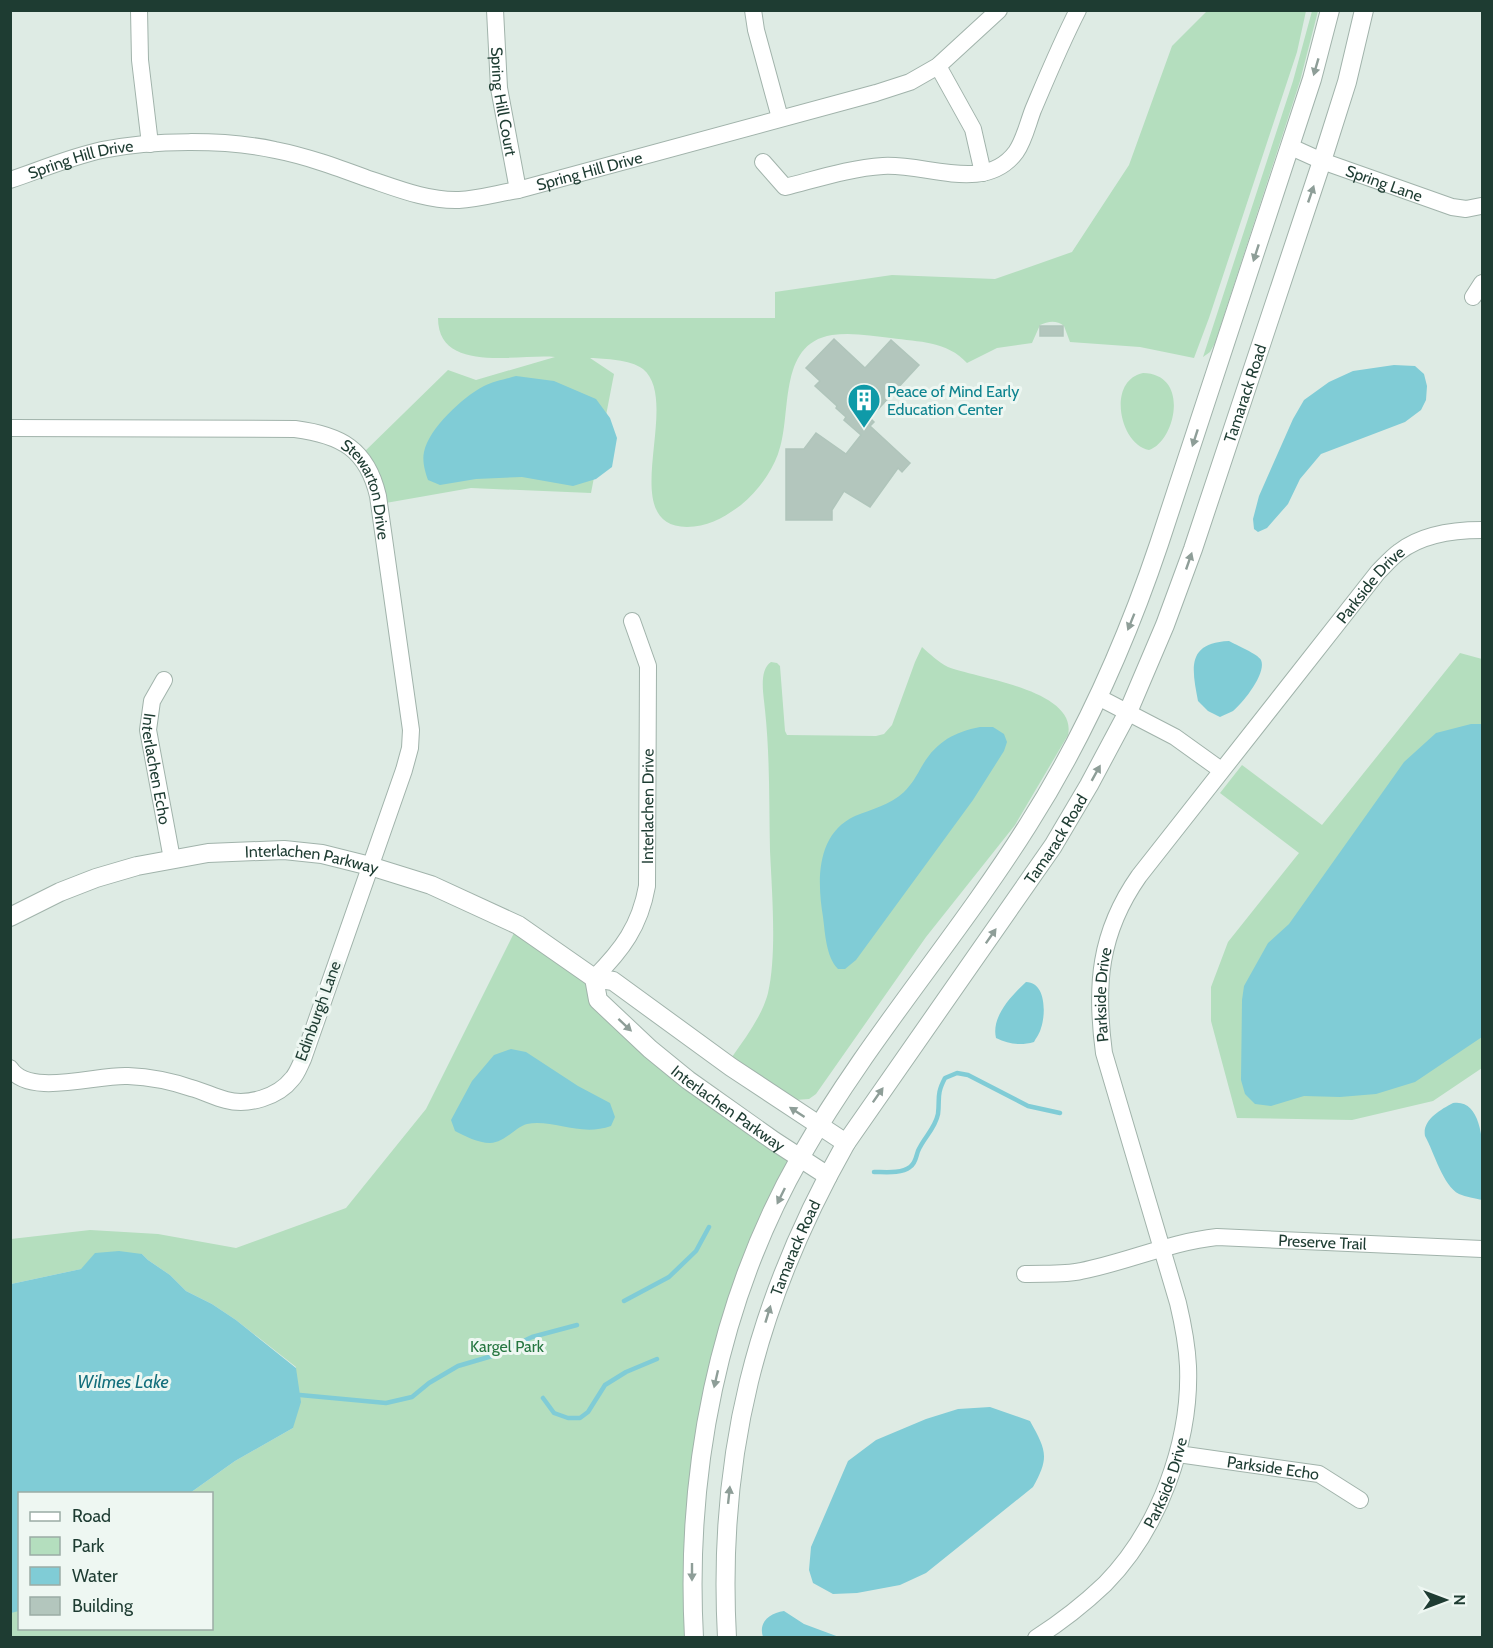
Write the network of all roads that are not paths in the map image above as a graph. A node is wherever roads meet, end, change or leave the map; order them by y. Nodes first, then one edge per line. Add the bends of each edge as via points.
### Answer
1 (139, 10) edge
2 (495, 10) edge
3 (753, 10) edge
4 (999, 10) edge
5 (1078, 10) edge
6 (1330, 10) edge
7 (1364, 10) edge
8 (938, 66) junction
9 (780, 118) junction
10 (150, 144) junction
11 (1291, 147) junction
12 (1322, 161) junction
13 (763, 162) dead end
14 (983, 173) junction
15 (10, 180) edge
16 (518, 190) junction
17 (1482, 208) edge
18 (1482, 283) edge
19 (1473, 297) dead end
20 (10, 428) edge
21 (1482, 530) edge
22 (632, 621) dead end
23 (164, 680) dead end
24 (1098, 697) junction
25 (1128, 712) junction
26 (1221, 770) junction
27 (172, 859) junction
28 (370, 866) junction
29 (10, 917) edge
30 (594, 978) junction
31 (10, 1068) edge
32 (819, 1126) junction
33 (846, 1143) junction
34 (800, 1157) junction
35 (828, 1176) junction
36 (1162, 1247) junction
37 (1482, 1249) edge
38 (1025, 1274) dead end
39 (1178, 1454) junction
40 (1360, 1500) dead end
41 (694, 1638) edge
42 (727, 1638) edge
43 (1036, 1638) edge

1 - 10 street, Spring Hill Drive via 140,60
2 - 16 street, Spring Hill Court via 499,88
3 - 9 street
4 - 8 street, Spring Hill Drive
5 - 14 street via 1017,152 999,170
6 -> 11 street, Tamarack Road
7 - 12 street, Tamarack Road
8 - 9 street, Spring Hill Drive via 910,82
8 - 14 street via 973,129
9 - 16 street, Spring Hill Drive
10 - 15 street, Spring Hill Drive via 102,150
10 - 16 street, Spring Hill Drive via 273,149 432,197 459,200
11 - 12 street, Spring Lane
11 -> 24 street, Tamarack Road via 1147,580
12 - 17 street, Spring Lane via 1452,207
25 -> 12 street, Tamarack Road via 1193,549
13 - 14 street via 785,187 883,166
18 - 19 street
20 - 28 street, Stewarton Drive via 295,429 334,438 364,460 374,477 378,496 411,730 404,770
21 - 26 street, Parkside Drive via 1445,532 1400,551 1378,572
22 - 30 street, Interlachen Drive via 648,666 647,886 634,928 616,956
23 - 27 street, Interlachen Echo via 152,701 148,730
24 - 25 street
24 - 32 street, Tamarack Road via 1027,828 853,1072
25 - 26 street via 1175,737
33 -> 25 street, Tamarack Road via 1053,846
26 - 36 street, Parkside Drive via 1127,893 1105,947 1101,973 1099,1012 1104,1053
27 - 28 street, Interlachen Parkway via 208,853 284,850 322,854
27 - 29 street, Interlachen Parkway via 96,878
28 - 30 street, Interlachen Parkway via 431,885 518,925
28 - 31 street, Edinburgh Lane via 303,1059 293,1078 278,1092 245,1102 227,1101 146,1078 106,1076 38,1083 25,1081
32 -> 30 street, Interlachen Parkway via 620,986
30 -> 34 street, Interlachen Parkway via 598,1000 650,1049
32 - 33 street, Interlachen Parkway
32 - 34 street, Tamarack Road
33 - 35 street, Tamarack Road
34 - 35 street, Interlachen Parkway
34 -> 41 street, Tamarack Road via 742,1286 704,1432 694,1512
42 -> 35 street, Tamarack Road via 727,1514 742,1405 772,1299
36 - 37 street, Preserve Trail via 1217,1237
36 - 38 street via 1080,1272
36 - 39 street, Parkside Drive via 1185,1335 1188,1367 1187,1402
39 - 40 street, Parkside Echo via 1319,1474
39 - 43 street, Parkside Drive via 1164,1495 1127,1556 1078,1609

